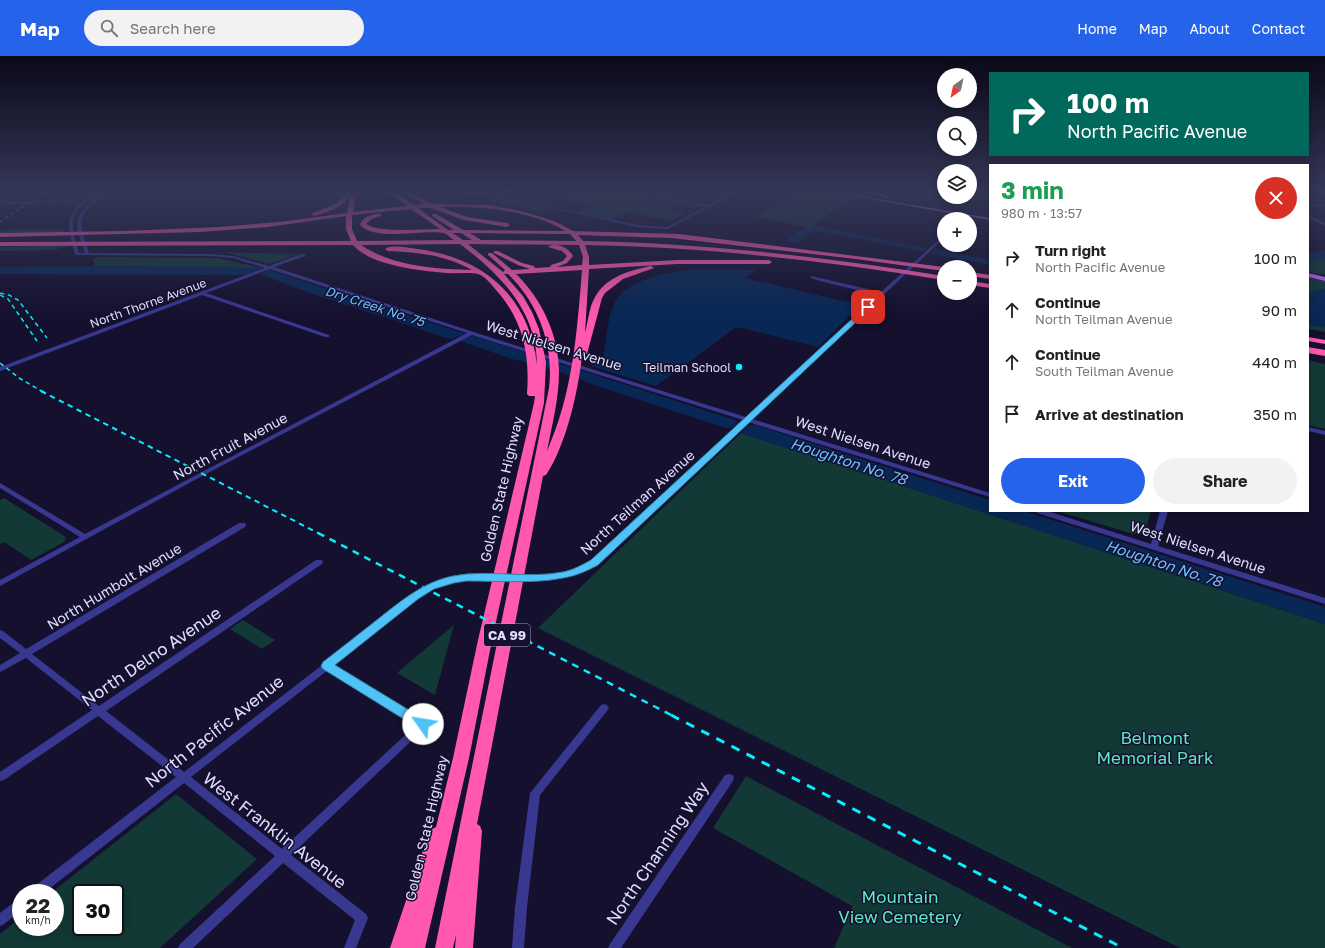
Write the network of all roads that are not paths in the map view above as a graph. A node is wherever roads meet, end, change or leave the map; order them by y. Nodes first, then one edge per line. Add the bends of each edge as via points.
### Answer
1 (72, 234) edge
2 (81, 234) edge
3 (150, 234) edge
4 (350, 234) edge
5 (407, 234) edge
6 (441, 234) edge
7 (444, 234) edge
8 (449, 234) edge
9 (461, 234) edge
10 (468, 234) edge
11 (512, 234) edge
12 (574, 234) edge
13 (599, 234) edge
14 (609, 234) edge
15 (0, 236) edge
16 (59, 238) junction
17 (96, 238) junction
18 (937, 243) edge
19 (0, 244) edge
20 (337, 246) junction
21 (378, 246) junction
22 (489, 246) edge
23 (489, 246) edge
24 (489, 246) edge
25 (489, 246) edge
26 (820, 252) junction
27 (87, 254) junction
28 (303, 255) dead end
29 (811, 265) junction
30 (495, 267) junction
31 (270, 268) junction
32 (937, 268) edge
33 (885, 271) junction
34 (977, 275) edge
35 (1309, 276) edge
36 (813, 277) dead end
37 (989, 277) edge
38 (1325, 278) edge
39 (937, 279) edge
40 (977, 285) edge
41 (989, 288) edge
42 (201, 293) junction
43 (882, 294) junction
44 (470, 334) junction
45 (327, 336) dead end
46 (1309, 339) edge
47 (1325, 342) edge
48 (1309, 350) edge
49 (581, 354) junction
50 (1325, 354) edge
51 (0, 369) edge
52 (537, 369) junction
53 (743, 424) junction
54 (1309, 429) edge
55 (1325, 433) edge
56 (0, 484) edge
57 (536, 486) junction
58 (989, 496) edge
59 (1043, 512) edge
60 (1164, 512) edge
61 (242, 525) dead end
62 (85, 537) junction
63 (1154, 547) junction
64 (319, 562) dead end
65 (0, 583) edge
66 (414, 596) joint
67 (1325, 601) edge
68 (0, 633) edge
69 (26, 654) junction
70 (327, 666) junction
71 (0, 669) edge
72 (604, 708) dead end
73 (98, 711) junction
74 (461, 758) junction
75 (0, 777) edge
76 (182, 777) junction
77 (729, 778) dead end
78 (477, 784) junction
79 (282, 856) junction
80 (46, 884) edge
81 (12, 911) edge
82 (0, 920) edge
83 (184, 948) edge
84 (350, 948) edge
85 (399, 948) edge
86 (416, 948) edge
87 (444, 948) edge
88 (464, 948) edge
89 (518, 948) edge
90 (614, 948) edge

1 - 27 street via 77,254
2 - 27 street
3 - 17 highway
4 - 29 highway via 357,245 374,255 410,266 447,271 507,272 708,261
5 - 17 highway
6 - 11 highway
7 - 30 highway
8 - 30 highway
9 - 57 highway, CA 99 via 517,277 535,301 548,328 555,372
10 - 25 highway
12 - 49 highway via 584,247 586,257
13 - 26 highway
14 - 26 highway via 679,236
15 - 16 highway
16 - 17 highway
16 - 17 highway
16 - 19 highway
17 - 20 highway
17 - 20 highway via 231,246
18 - 43 street, North Teilman Avenue
20 - 21 highway
21 - 22 highway
21 - 33 highway via 432,242 561,242 737,252
21 - 52 highway via 457,261 493,281 515,307 525,326
23 - 24 highway via 555,247 567,251 570,256 565,262 536,267 520,264
26 - 32 highway
27 - 31 street, West Nielsen Avenue via 228,256
28 - 31 street, North Thorne Avenue
29 - 33 highway
29 - 49 highway via 689,263 656,267 629,274 612,283 600,295
30 - 52 highway via 524,302 534,326 540,349
31 - 42 street, North Thorne Avenue
31 - 44 street, West Nielsen Avenue
33 - 39 highway
34 - 37 highway
35 - 38 main road
36 - 43 street
40 - 41 highway
42 - 45 street
42 - 51 street, North Thorne Avenue
43 - 53 street, North Teilman Avenue
44 - 53 street, West Nielsen Avenue
44 - 62 street, North Fruit Avenue
46 - 47 highway
48 - 50 highway
49 - 57 highway via 550,457
52 - 74 highway, Golden State Highway / CA 99 via 511,524
53 - 58 street, West Nielsen Avenue
53 - 66 street, North Teilman Avenue via 594,562 572,573 545,577 453,579
54 - 55 street
56 - 62 street
57 - 78 highway, CA 99
59 - 63 street, West Nielsen Avenue
60 - 63 street
61 - 69 street, North Humbolt Avenue
62 - 65 street, North Fruit Avenue
63 - 67 street, West Nielsen Avenue
64 - 73 street, North Delno Avenue
66 - 70 street, North Pacific Avenue
68 - 69 street, West Franklin Avenue
69 - 71 street, North Humbolt Avenue
69 - 73 street, West Franklin Avenue
70 - 76 street, North Pacific Avenue
70 - 79 street via 423,724
72 - 89 street via 535,793
73 - 75 street, North Delno Avenue
73 - 76 street, West Franklin Avenue
74 - 85 highway
74 - 86 highway, Golden State Highway / CA 99
76 - 79 street, West Franklin Avenue
76 - 80 street, North Pacific Avenue
77 - 90 street, North Channing Way
78 - 87 highway, CA 99
78 - 88 highway
79 - 83 street
79 - 84 street, West Franklin Avenue via 362,918
81 - 82 street

